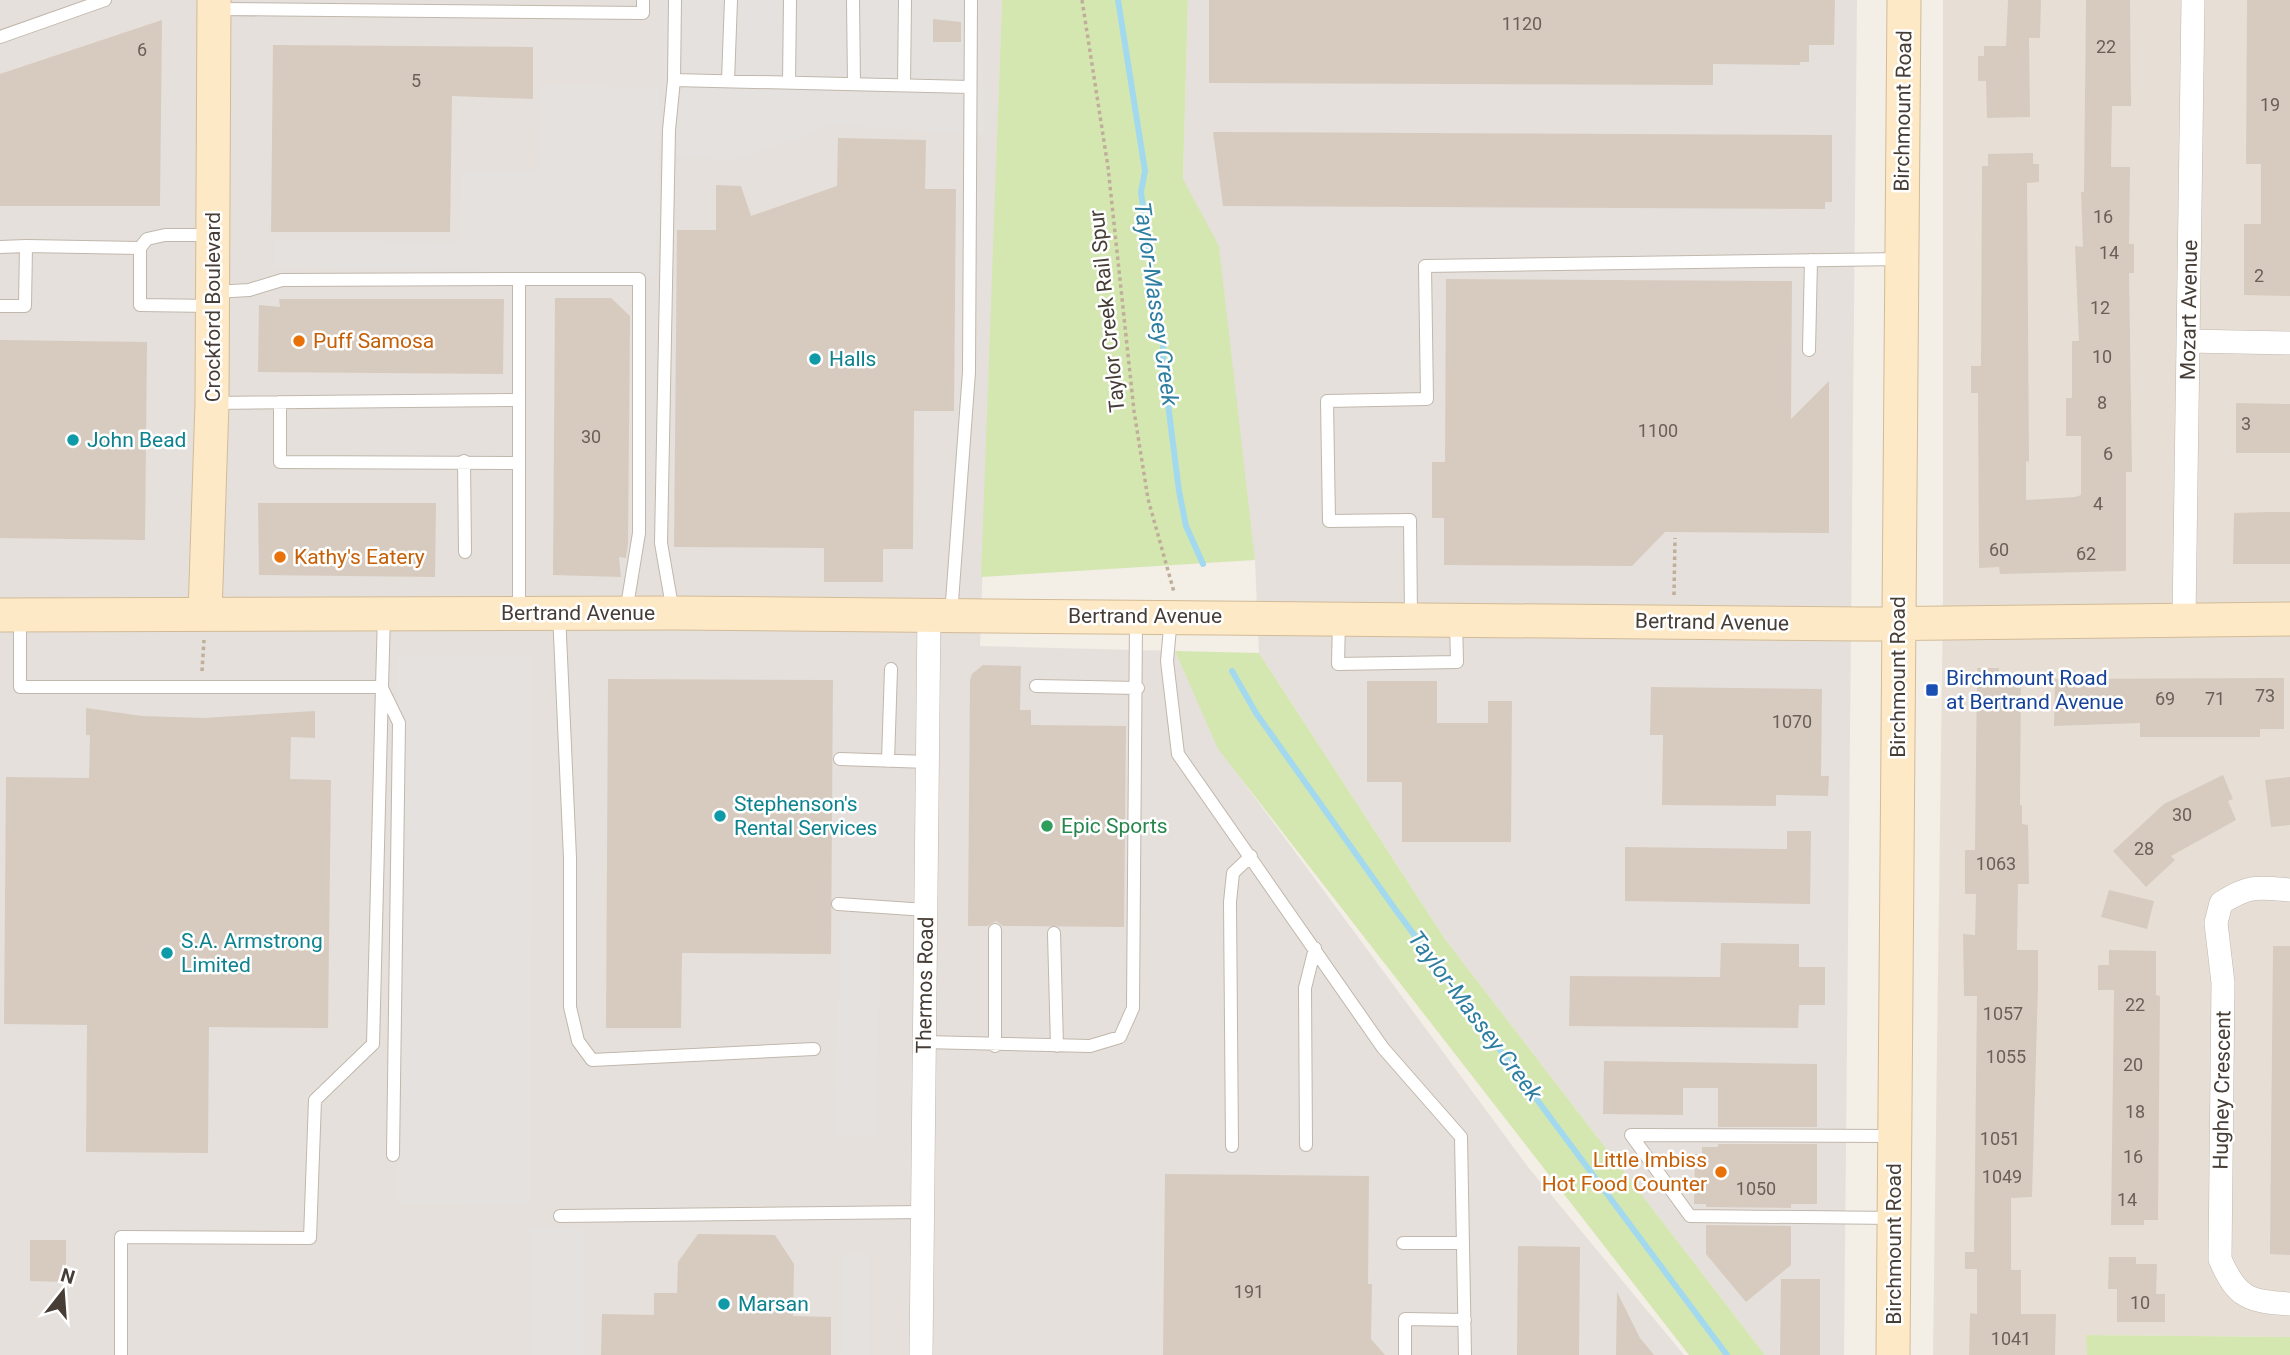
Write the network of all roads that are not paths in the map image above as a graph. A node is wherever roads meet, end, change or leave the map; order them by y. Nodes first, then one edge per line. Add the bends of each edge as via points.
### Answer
1 (105, 0) edge
2 (643, 0) edge
3 (675, 0) edge
4 (731, 0) edge
5 (790, 0) edge
6 (853, 0) edge
7 (905, 0) edge
8 (971, 0) edge
9 (1904, 0) edge
10 (2193, 0) edge
11 (214, 5) edge
12 (0, 37) edge
13 (674, 80) junction
14 (728, 81) junction
15 (789, 83) junction
16 (854, 84) junction
17 (904, 85) junction
18 (970, 87) junction
19 (213, 235) junction
20 (26, 246) junction
21 (0, 247) edge
22 (140, 248) junction
23 (1902, 259) junction
24 (1811, 260) junction
25 (519, 279) junction
26 (213, 299) junction
27 (0, 306) edge
28 (2188, 341) junction
29 (2290, 343) edge
30 (1809, 350) dead end
31 (519, 400) junction
32 (279, 402) junction
33 (212, 403) junction
34 (464, 461) junction
35 (519, 463) junction
36 (464, 552) dead end
37 (626, 612) junction
38 (384, 613) junction
39 (519, 613) junction
40 (559, 613) junction
41 (673, 613) junction
42 (205, 614) junction
43 (10, 615) edge
44 (940, 615) junction
45 (1136, 616) junction
46 (1171, 616) junction
47 (1339, 617) junction
48 (1412, 618) junction
49 (1456, 618) junction
50 (2184, 619) junction
51 (2290, 619) edge
52 (1898, 624) junction
53 (891, 668) dead end
54 (1036, 686) dead end
55 (382, 687) junction
56 (1138, 688) junction
57 (839, 759) dead end
58 (888, 761) junction
59 (928, 762) junction
60 (1251, 856) junction
61 (2290, 890) edge
62 (838, 904) dead end
63 (926, 909) junction
64 (995, 930) dead end
65 (1054, 933) dead end
66 (1315, 948) junction
67 (924, 1042) junction
68 (995, 1045) junction
69 (1057, 1046) junction
70 (814, 1049) dead end
71 (1895, 1136) junction
72 (1307, 1145) dead end
73 (1232, 1146) dead end
74 (393, 1155) dead end
75 (922, 1212) junction
76 (560, 1216) dead end
77 (1894, 1218) junction
78 (1403, 1243) dead end
79 (1463, 1243) junction
80 (2290, 1304) edge
81 (1465, 1320) junction
82 (121, 1355) edge
83 (921, 1355) edge
84 (1405, 1355) edge
85 (1465, 1355) edge
86 (1893, 1355) edge

1 - 12 lane
2 - 11 lane via 643,13
3 - 13 lane
4 - 14 lane
5 - 15 lane
6 - 16 lane
7 - 17 lane
8 - 18 lane
9 - 23 street, Birchmount Road
10 - 28 street, Mozart Avenue
11 - 19 street, Crockford Boulevard
13 - 14 lane
13 - 41 lane via 668,142 661,543
14 - 15 lane
15 - 16 lane
16 - 17 lane
17 - 18 lane
18 - 44 lane via 969,372
19 - 22 lane via 165,235 147,239
19 - 26 street, Crockford Boulevard
20 - 21 lane
20 - 22 lane
20 - 27 lane via 25,306
22 - 26 lane via 140,305
23 - 24 lane
23 - 52 street, Birchmount Road
24 - 30 lane
24 - 48 lane via 1425,265 1427,399 1327,401 1329,521 1410,520
25 - 26 lane via 282,280
25 - 31 lane
25 - 37 lane via 639,279 639,533
26 - 33 street, Crockford Boulevard
28 - 29 street
28 - 50 street, Mozart Avenue
31 - 32 lane
31 - 35 lane
32 - 33 lane
32 - 34 lane via 280,462
33 - 42 street, Crockford Boulevard
34 - 35 lane
34 - 36 lane
35 - 39 lane
37 - 40 street, Bertrand Avenue
37 - 41 street, Bertrand Avenue
38 - 39 street, Bertrand Avenue
38 - 42 street, Bertrand Avenue
38 - 55 lane
39 - 40 street, Bertrand Avenue
40 - 70 lane via 570,870 570,1007 578,1041 592,1060
41 - 44 street, Bertrand Avenue
42 - 43 street, Bertrand Avenue
43 - 55 lane via 20,687
44 - 45 street, Bertrand Avenue
44 - 59 street, Thermos Road
45 - 46 street, Bertrand Avenue
45 - 56 lane
46 - 47 street, Bertrand Avenue
46 - 60 lane via 1167,661 1178,754
47 - 48 street, Bertrand Avenue
47 - 49 lane via 1338,664 1457,662
48 - 49 street, Bertrand Avenue
49 - 52 street, Bertrand Avenue
50 - 51 street, Bertrand Avenue
50 - 52 street, Bertrand Avenue
52 - 71 street, Birchmount Road
53 - 58 lane
54 - 56 lane
55 - 74 lane via 399,723
55 - 82 lane via 373,1044 315,1100 310,1238 121,1237
56 - 69 lane via 1133,1008 1120,1037 1090,1046
57 - 58 lane
58 - 59 lane
59 - 63 street, Thermos Road
60 - 66 lane
60 - 73 lane via 1233,873 1230,902
61 - 80 street, Hughey Crescent via 2242,889 2221,903 2216,923 2223,983 2220,1259 2236,1291 2255,1300
62 - 63 lane
63 - 67 street, Thermos Road
64 - 68 lane
65 - 69 lane
66 - 72 lane via 1305,988
66 - 79 lane via 1383,1048 1461,1138
67 - 68 lane
67 - 75 street, Thermos Road
68 - 69 lane
71 - 77 street, Birchmount Road
71 - 77 lane via 1630,1135 1690,1216
75 - 76 lane
75 - 83 street, Thermos Road
77 - 86 street, Birchmount Road
78 - 79 lane
79 - 81 lane
81 - 84 lane via 1405,1319
81 - 85 lane

